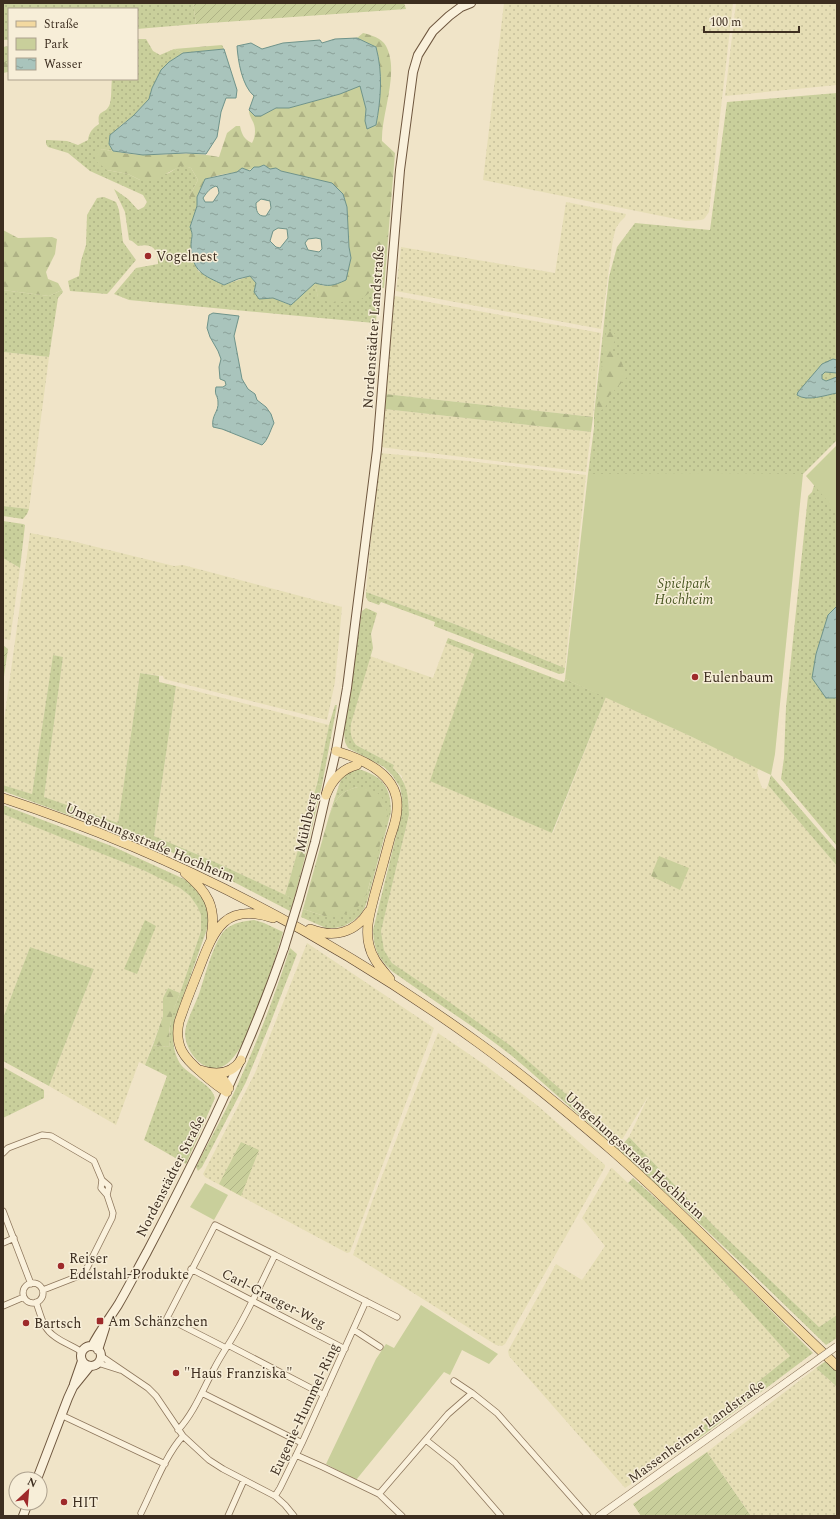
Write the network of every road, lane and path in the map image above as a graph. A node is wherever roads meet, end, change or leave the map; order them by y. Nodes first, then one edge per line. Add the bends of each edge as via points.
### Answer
1 (471, 3) edge
2 (336, 751) junction
3 (357, 765) junction
4 (370, 766) junction
5 (326, 795) junction
6 (3, 798) edge
7 (174, 865) junction
8 (372, 904) junction
9 (284, 919) junction
10 (297, 926) junction
11 (210, 941) junction
12 (284, 948) joint
13 (396, 986) junction
14 (241, 1060) junction
15 (196, 1068) junction
16 (209, 1073) junction
17 (228, 1090) junction
18 (3, 1153) edge
19 (3, 1211) edge
20 (14, 1238) junction
21 (3, 1243) edge
22 (275, 1255) junction
23 (191, 1269) junction
24 (31, 1284) junction
25 (42, 1290) junction
26 (24, 1297) junction
27 (252, 1301) junction
28 (366, 1301) junction
29 (36, 1302) junction
30 (3, 1306) edge
31 (397, 1317) dead end
32 (354, 1330) junction
33 (837, 1346) edge
34 (227, 1347) junction
35 (380, 1347) dead end
36 (345, 1349) junction
37 (82, 1352) junction
38 (96, 1356) junction
39 (82, 1361) junction
40 (837, 1366) edge
41 (454, 1381) dead end
42 (74, 1387) junction
43 (202, 1393) junction
44 (472, 1393) junction
45 (324, 1395) junction
46 (60, 1415) junction
47 (178, 1430) junction
48 (183, 1436) junction
49 (426, 1440) junction
50 (302, 1443) junction
51 (296, 1455) junction
52 (165, 1464) junction
53 (40, 1471) edge
54 (244, 1480) junction
55 (379, 1494) junction
56 (275, 1496) junction
57 (141, 1513) dead end
58 (228, 1516) edge
59 (294, 1516) edge
60 (402, 1516) edge
61 (501, 1516) edge
62 (588, 1516) edge
63 (599, 1516) edge

1 - 2 main road, Nordenstädter Landstraße via 439,24 425,42 418,55 409,94 392,246 376,450 353,639
2 - 3 main road via 343,761
2 - 4 main road
2 - 5 main road, Mühlberg
3 - 4 main road
3 - 5 main road via 341,772 332,782
4 - 8 main road via 381,772 390,782 397,803 397,814
5 - 12 main road, Mühlberg, bridge
6 - 7 main road, Umgehungsstraße Hochheim via 100,833
7 - 9 main road, Umgehungsstraße Hochheim
7 - 11 main road via 198,884 207,896 213,918
8 - 9 main road via 359,923 350,930 338,933 320,933
8 - 13 main road via 368,927 369,946 377,963
9 - 10 main road
10 - 11 main road via 261,915 243,914 223,923
10 - 13 main road
11 - 15 main road via 178,1027 181,1049
12 - 14 main road, Nordenstädter Straße
13 - 40 main road, Umgehungsstraße Hochheim via 527,1080 616,1154
14 - 16 main road via 228,1071
14 - 17 main road, Nordenstädter Straße
15 - 16 main road
15 - 17 main road via 216,1085
16 - 17 main road via 223,1079
17 - 38 main road, Nordenstädter Straße via 151,1244 122,1298 96,1338
18 - 25 street via 11,1146 47,1135 91,1158 102,1180 109,1186 107,1195 113,1213 112,1218 84,1274
19 - 20 street
20 - 21 street
20 - 24 street
22 - 23 street via 215,1225
22 - 27 street
22 - 28 street
23 - 27 street, Carl-Graeger-Weg
23 - 34 street via 167,1318
24 - 25 street via 37,1284
24 - 26 street via 25,1287
25 - 29 street via 42,1296
26 - 29 street via 28,1301
26 - 30 street
27 - 34 street
27 - 36 street, Carl-Graeger-Weg
28 - 31 street
28 - 32 street, Eugenie-Hummel-Ring
29 - 37 street via 48,1331
32 - 35 street, Eugenie-Hummel-Ring
32 - 36 street, Eugenie-Hummel-Ring
33 - 63 street, Massenheimer Landstraße, bridge
34 - 43 street
34 - 45 street
36 - 45 street, Eugenie-Hummel-Ring
37 - 38 main road, Nordenstädter Straße via 85,1348
37 - 39 main road, Nordenstädter Straße
38 - 39 main road via 85,1364
38 - 42 main road, Nordenstädter Straße
38 - 47 street via 139,1381 156,1396
39 - 42 main road, Nordenstädter Straße
41 - 44 street
42 - 46 main road, Nordenstädter Straße
43 - 47 street
43 - 50 street
44 - 49 street via 448,1414
44 - 62 street via 497,1413
45 - 50 street, Eugenie-Hummel-Ring
46 - 52 street
46 - 53 main road, Nordenstädter Straße
47 - 48 street
48 - 52 street
48 - 54 street via 209,1460
49 - 55 street
49 - 61 street via 455,1463
50 - 51 street, Eugenie-Hummel-Ring
51 - 55 street
51 - 56 street, Eugenie-Hummel-Ring
52 - 57 street
54 - 56 street
54 - 58 street
55 - 60 street
56 - 59 street

